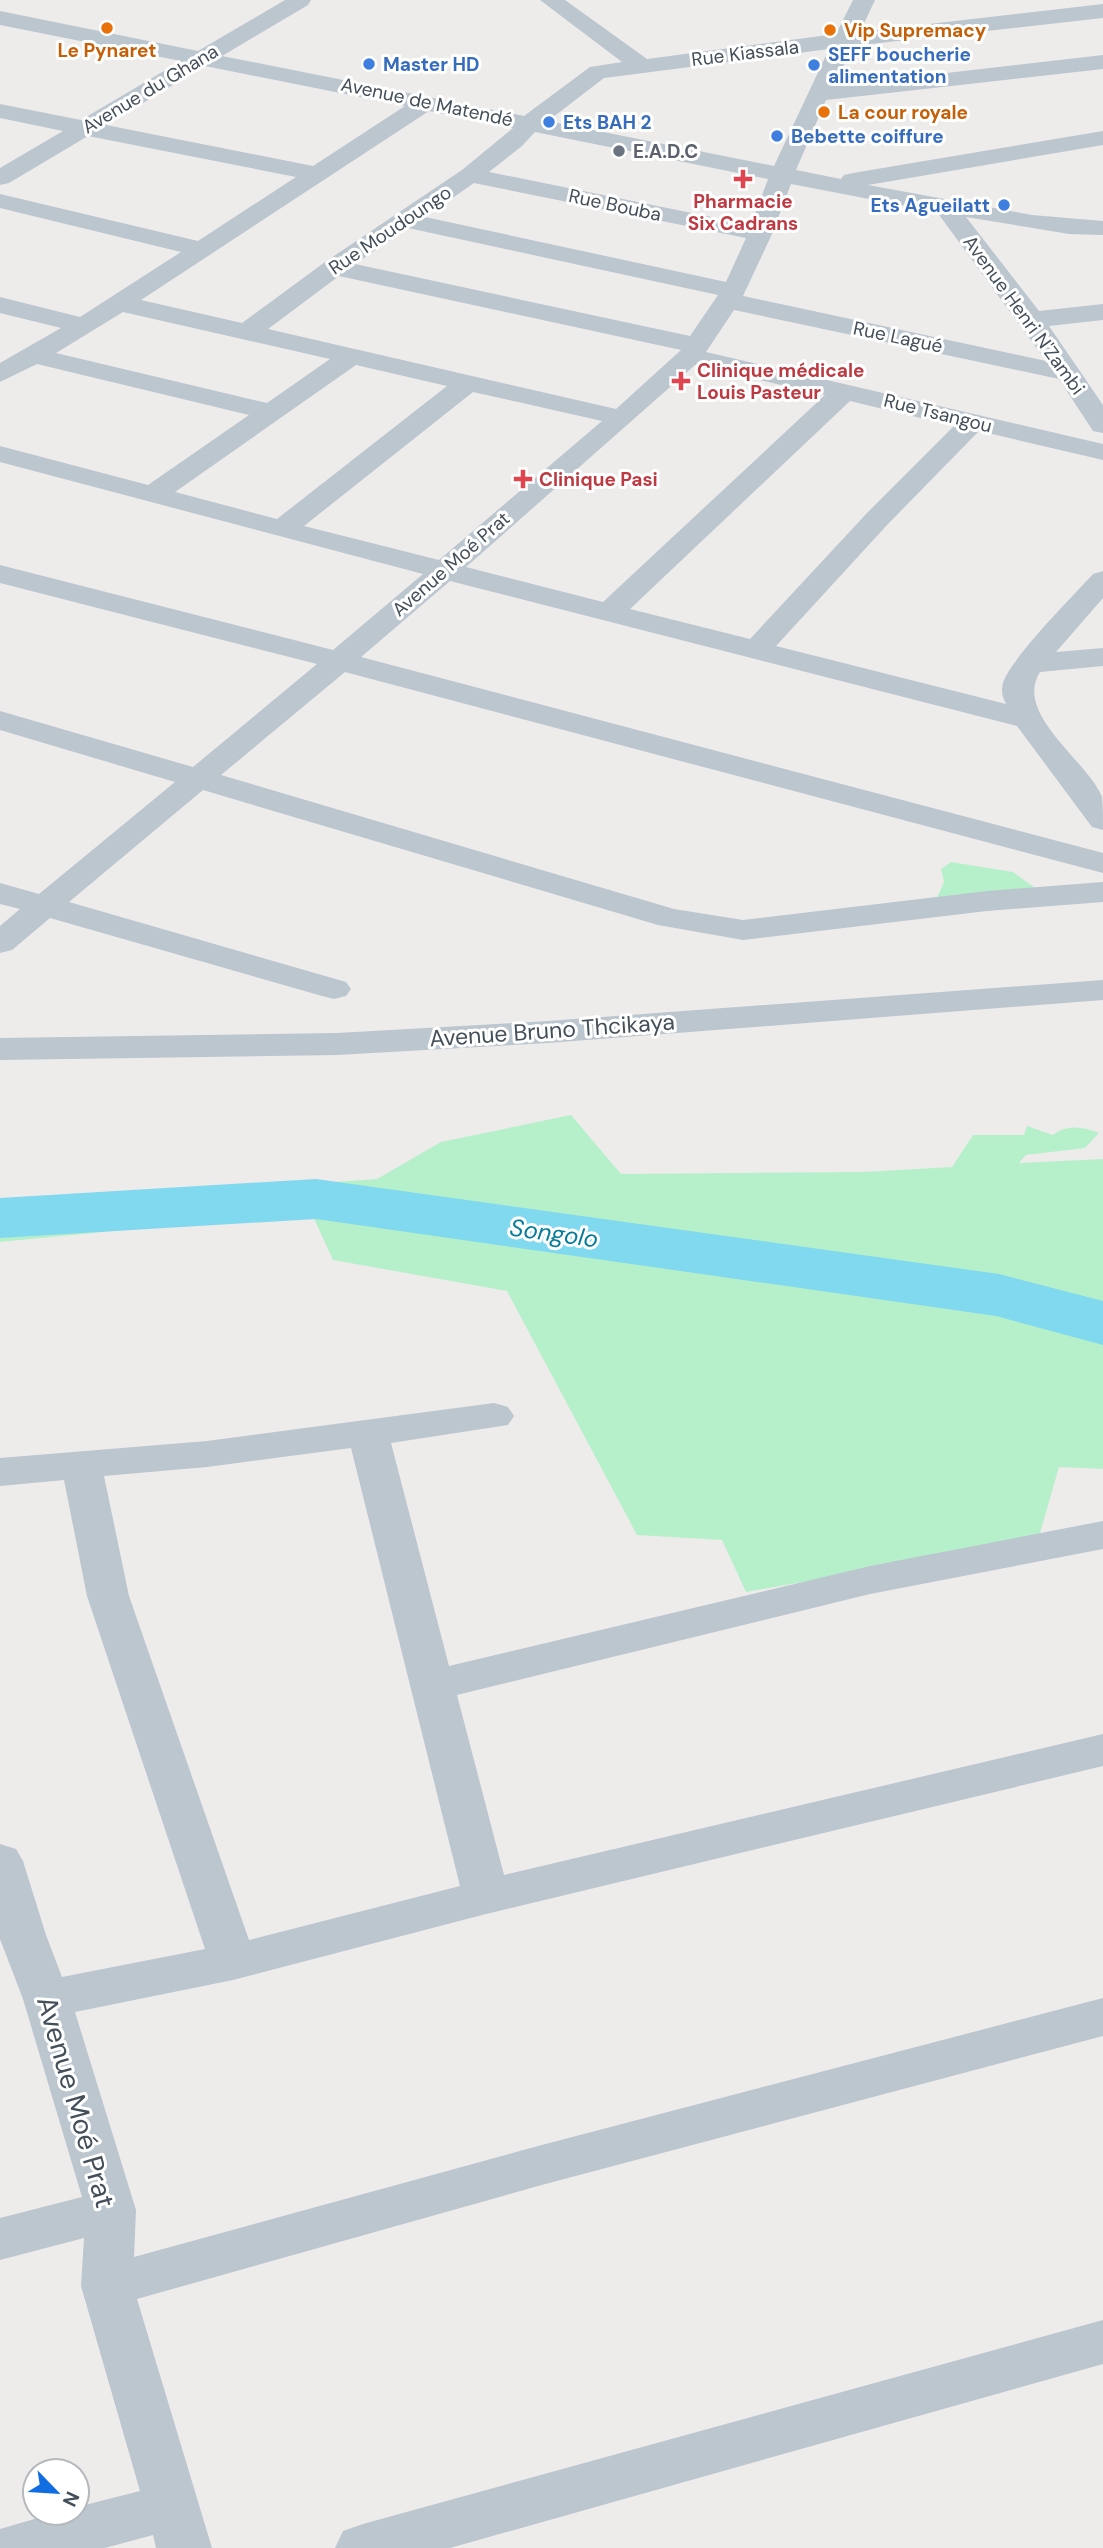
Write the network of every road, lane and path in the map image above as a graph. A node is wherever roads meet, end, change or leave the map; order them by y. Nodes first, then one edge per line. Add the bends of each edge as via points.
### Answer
1 (300, 0) edge
2 (551, 0) edge
3 (864, 0) edge
4 (1103, 11) edge
5 (0, 18) edge
6 (844, 40) junction
7 (201, 59) junction
8 (1103, 62) edge
9 (642, 66) junction
10 (820, 94) junction
11 (427, 102) junction
12 (0, 111) edge
13 (530, 123) junction
14 (82, 129) junction
15 (1103, 138) edge
16 (316, 174) junction
17 (470, 175) junction
18 (780, 175) junction
19 (0, 178) edge
20 (830, 184) junction
21 (0, 201) edge
22 (945, 206) junction
23 (405, 220) junction
24 (1103, 228) edge
25 (760, 234) junction
26 (202, 249) junction
27 (334, 268) junction
28 (731, 296) junction
29 (119, 303) junction
30 (0, 305) edge
31 (1103, 312) edge
32 (1032, 320) junction
33 (84, 326) junction
34 (246, 333) junction
35 (694, 351) junction
36 (32, 355) junction
37 (350, 357) junction
38 (0, 374) edge
39 (1082, 381) edge
40 (468, 383) junction
41 (845, 391) junction
42 (272, 412) junction
43 (622, 418) junction
44 (973, 422) junction
45 (1103, 425) edge
46 (1103, 452) edge
47 (0, 454) edge
48 (152, 495) junction
49 (282, 529) junction
50 (443, 570) junction
51 (0, 573) edge
52 (1103, 580) edge
53 (609, 612) junction
54 (756, 650) junction
55 (1103, 657) edge
56 (338, 662) junction
57 (1030, 664) junction
58 (1028, 719) junction
59 (0, 720) edge
60 (1103, 769) edge
61 (1069, 773) junction
62 (197, 779) junction
63 (1103, 820) edge
64 (1103, 863) edge
65 (1103, 892) edge
66 (0, 893) edge
67 (44, 906) junction
68 (0, 943) edge
69 (334, 989) dead end
70 (1103, 990) edge
71 (0, 1049) edge
72 (494, 1416) dead end
73 (368, 1433) junction
74 (80, 1463) junction
75 (0, 1472) edge
76 (1103, 1535) edge
77 (433, 1685) junction
78 (1103, 1750) edge
79 (0, 1861) edge
80 (486, 1896) junction
81 (11, 1937) edge
82 (233, 1962) junction
83 (47, 1999) junction
84 (1103, 2017) edge
85 (111, 2210) junction
86 (0, 2239) edge
87 (107, 2286) junction
88 (1103, 2342) edge
89 (178, 2527) edge
90 (15, 2548) edge
91 (363, 2548) edge

1 - 7 street, Avenue du Ghana
2 - 9 street
3 - 6 street, Avenue Moé Prat
4 - 6 street, Rue Kiassala
5 - 7 street, Avenue de Matendé
6 - 9 street, Rue Kiassala
6 - 10 street, Avenue Moé Prat
7 - 11 street, Avenue de Matendé
7 - 14 street, Avenue du Ghana
8 - 10 street
9 - 13 street, Rue Kiassala via 598,72
10 - 18 street, Avenue Moé Prat
11 - 13 street, Avenue de Matendé
11 - 16 street
12 - 14 street
13 - 17 street, Rue Moudoungo
13 - 18 street, Avenue de Matendé
14 - 16 street
14 - 19 street, Avenue du Ghana
15 - 20 street
16 - 26 street
17 - 23 street, Rue Moudoungo
17 - 25 street, Rue Bouba
18 - 20 street, Avenue de Matendé
18 - 25 street, Avenue Moé Prat
20 - 22 street, Avenue de Matendé
21 - 26 street
22 - 24 street, Avenue de Matendé via 1069,228
22 - 32 street, Avenue Henri N'Zambi
23 - 27 street, Rue Moudoungo
23 - 28 street, Rue Lagué
25 - 28 street, Avenue Moé Prat
26 - 29 street
27 - 34 street, Rue Moudoungo
27 - 35 street, Rue Tsangou
28 - 35 street, Avenue Moé Prat
28 - 39 street, Rue Lagué
29 - 33 street
29 - 34 street
30 - 33 street
31 - 32 street
32 - 39 street, Avenue Henri N'Zambi
33 - 36 street
34 - 37 street
35 - 41 street, Rue Tsangou
35 - 43 street, Avenue Moé Prat
36 - 38 street
36 - 42 street
37 - 40 street
37 - 42 street
39 - 45 street, Avenue Henri N'Zambi
40 - 43 street
40 - 49 street
41 - 44 street, Rue Tsangou
41 - 53 street
42 - 48 street
43 - 50 street, Avenue Moé Prat
44 - 46 street, Rue Tsangou
44 - 54 street
47 - 48 street
48 - 49 street
49 - 50 street
50 - 53 street
50 - 56 street, Avenue Moé Prat
51 - 56 street
52 - 57 street
53 - 54 street
54 - 58 street
55 - 57 street
56 - 62 street, Avenue Moé Prat
56 - 64 street
57 - 58 street via 1019,681 1017,695
58 - 61 street
59 - 62 street
60 - 61 street
61 - 63 street
62 - 65 street via 670,918 743,930
62 - 67 street, Avenue Moé Prat
66 - 67 street
67 - 68 street, Avenue Moé Prat
67 - 69 street
70 - 71 street, Avenue Bruno Thcikaya via 363,1043
72 - 73 street
73 - 74 street via 207,1454
73 - 77 street
74 - 75 street
74 - 82 street via 108,1595
76 - 77 street via 870,1580
77 - 80 street
78 - 80 street
79 - 81 street, Avenue Moé Prat
80 - 82 street
81 - 83 street, Avenue Moé Prat
82 - 83 street
83 - 85 street, Avenue Moé Prat
84 - 87 street
85 - 86 street
85 - 87 street, Avenue Moé Prat
87 - 89 street, Avenue Moé Prat
88 - 91 street
89 - 90 street

